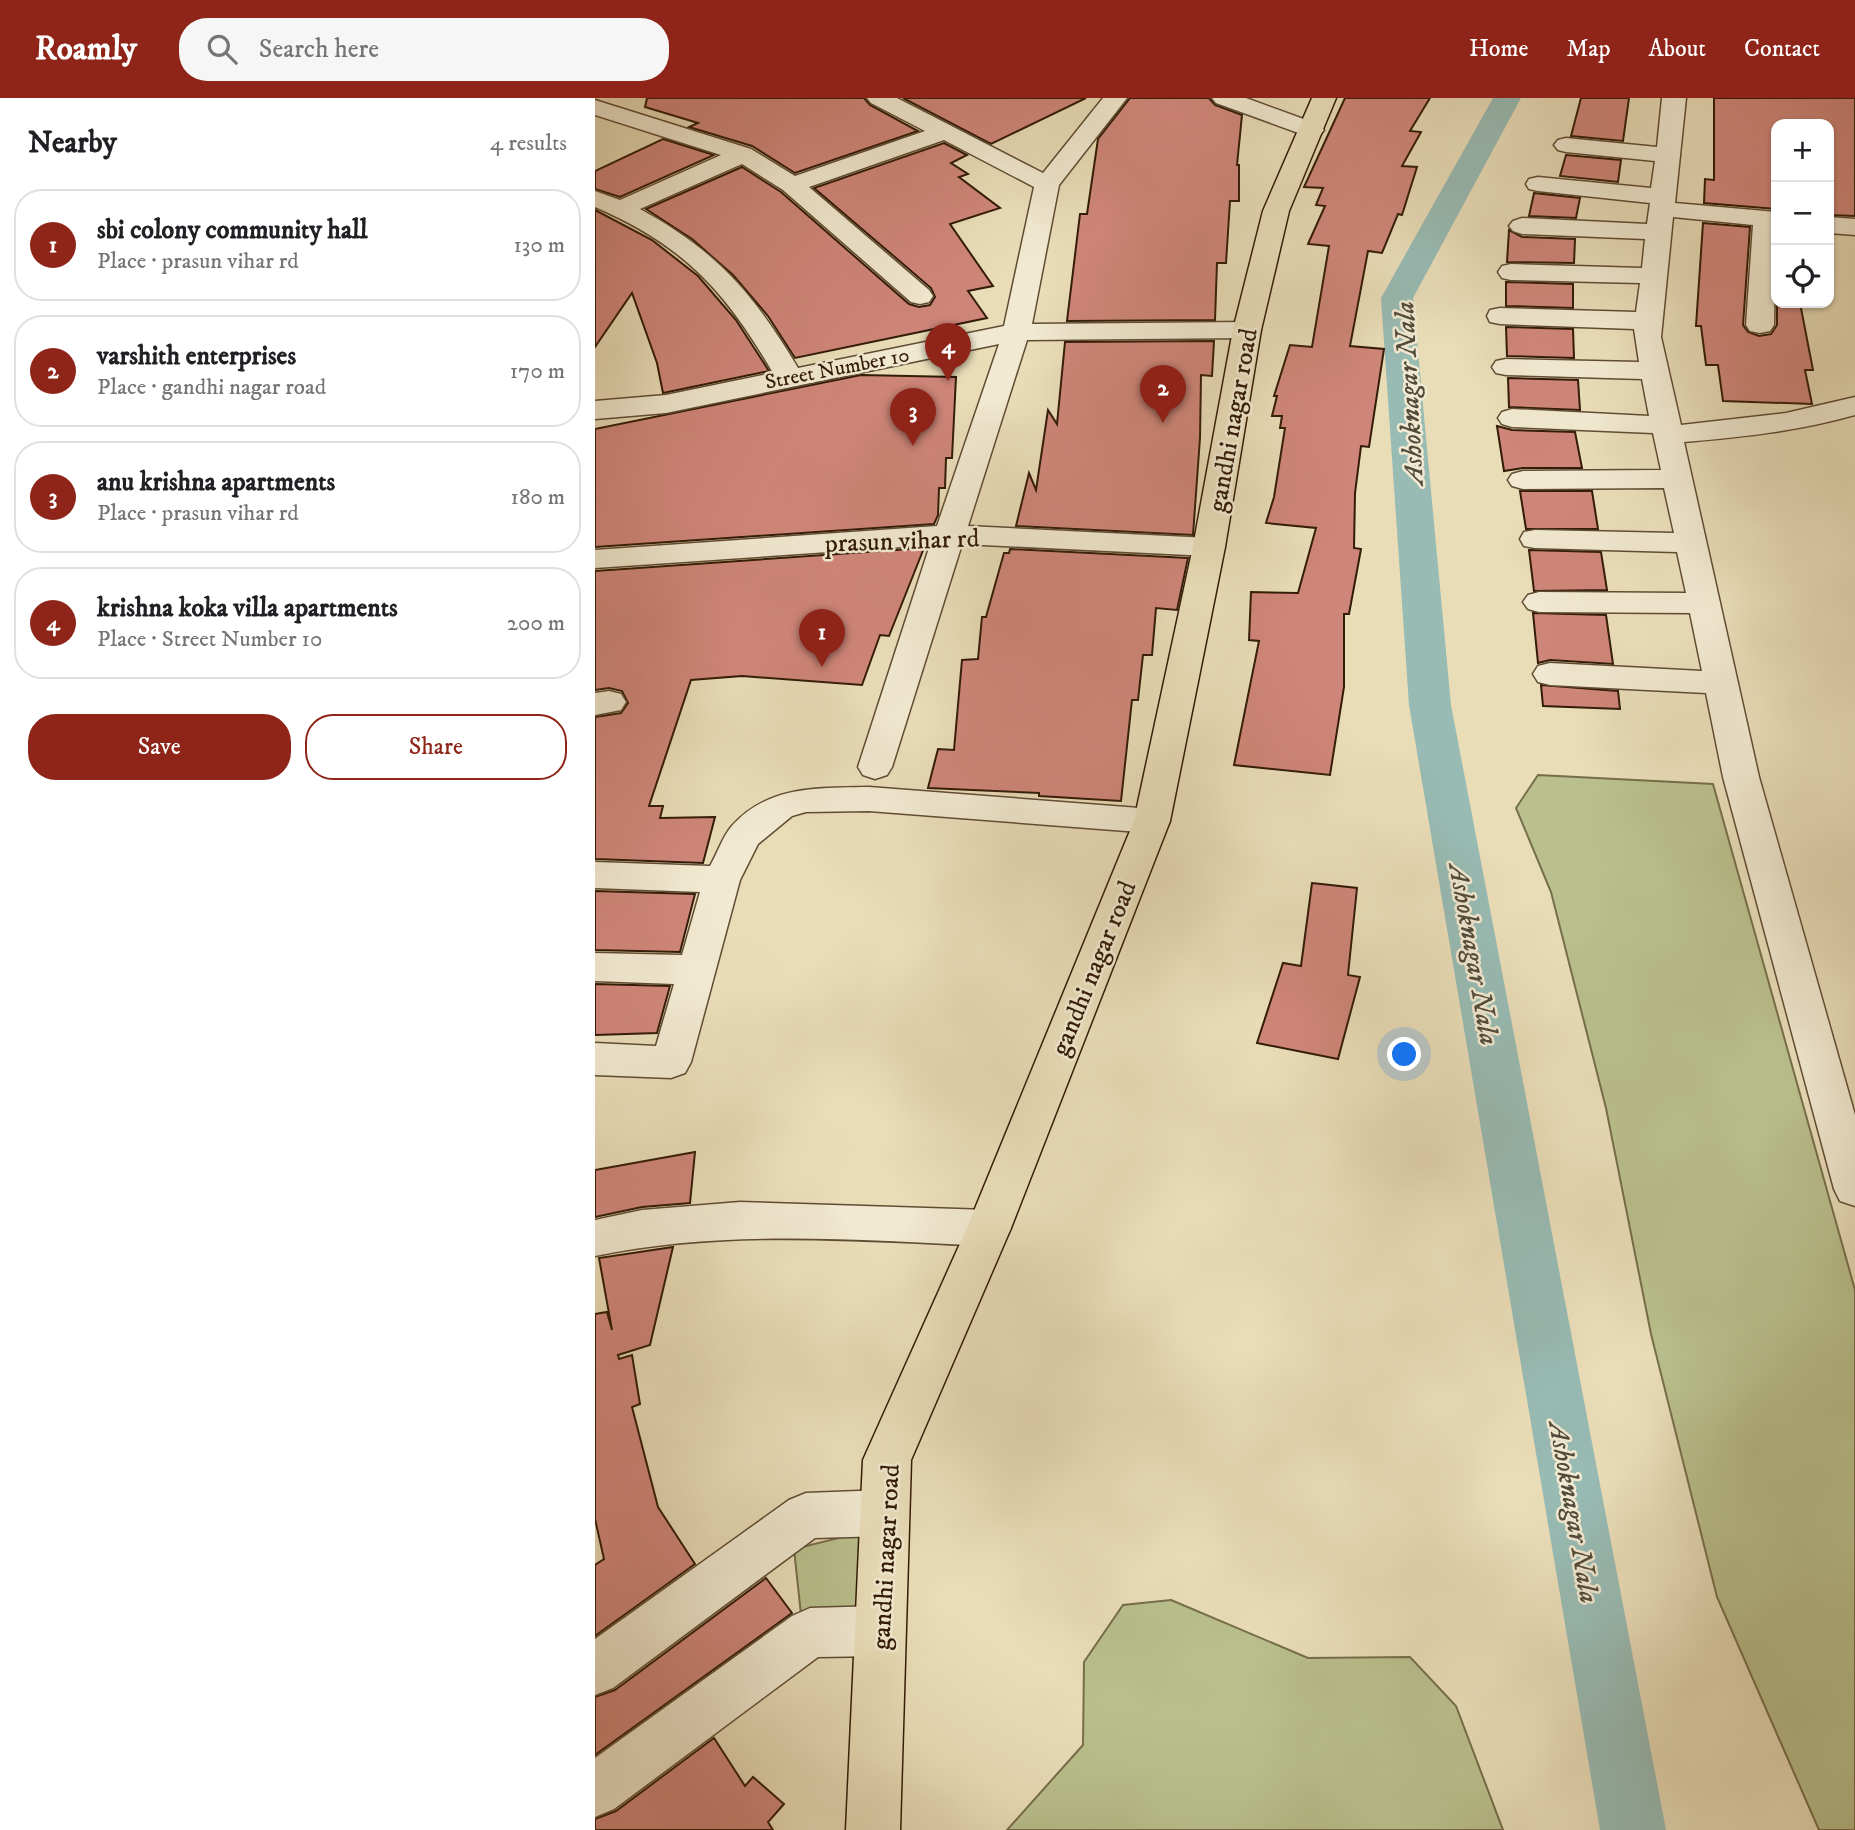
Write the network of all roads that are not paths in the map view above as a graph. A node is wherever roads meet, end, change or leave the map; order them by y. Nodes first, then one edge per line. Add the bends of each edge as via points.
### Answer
1 (879, 98) edge
2 (1115, 98) edge
3 (1224, 98) edge
4 (1674, 98) edge
5 (595, 107) edge
6 (1318, 114) edge
7 (945, 132) junction
8 (1566, 145) dead end
9 (743, 154) junction
10 (1668, 155) junction
11 (1047, 184) junction
12 (1538, 184) dead end
13 (792, 186) junction
14 (595, 198) edge
15 (622, 208) junction
16 (1662, 213) junction
17 (1771, 218) edge
18 (1522, 226) dead end
19 (1834, 226) edge
20 (1855, 228) edge
21 (1511, 272) dead end
22 (1654, 276) junction
23 (920, 296) dead end
24 (1500, 316) dead end
25 (1649, 321) junction
26 (1760, 325) dead end
27 (1247, 330) junction
28 (1016, 332) junction
29 (1506, 367) dead end
30 (1654, 371) junction
31 (789, 377) junction
32 (1855, 406) edge
33 (595, 410) edge
34 (1512, 418) dead end
35 (1668, 430) junction
36 (1678, 478) junction
37 (1523, 480) dead end
38 (951, 534) junction
39 (1535, 539) dead end
40 (1692, 543) junction
41 (1209, 547) junction
42 (595, 559) edge
43 (1539, 602) dead end
44 (1704, 603) junction
45 (1550, 674) dead end
46 (1721, 682) junction
47 (875, 767) dead end
48 (1152, 821) junction
49 (595, 875) edge
50 (722, 880) junction
51 (595, 967) edge
52 (696, 970) junction
53 (595, 1059) edge
54 (1855, 1189) edge
55 (989, 1228) junction
56 (595, 1238) edge
57 (885, 1513) junction
58 (880, 1631) junction
59 (595, 1670) edge
60 (595, 1790) edge
61 (873, 1830) edge

1 - 7 street
2 - 11 street
3 - 6 street
4 - 10 street
5 - 9 street
6 - 27 main road, gandhi nagar road via 1276,211
7 - 11 street
7 - 13 street
8 - 10 street
9 - 13 street
9 - 15 street
10 - 16 street
11 - 28 street
12 - 16 street
13 - 23 street
14 - 15 street
15 - 31 street via 678,243 731,290 758,324
16 - 17 street
16 - 18 street
16 - 22 street
17 - 26 street
19 - 20 street
21 - 22 street
22 - 25 street
24 - 25 street
25 - 30 street via 1647,337
27 - 28 street, Street Number 10
27 - 41 main road, gandhi nagar road
28 - 31 street, Street Number 10
28 - 38 street
29 - 30 street
30 - 35 street
31 - 33 street, Street Number 10 via 666,404
32 - 35 street via 1774,425
34 - 35 street
35 - 36 street
36 - 37 street
36 - 40 street
38 - 41 street, prasun vihar rd
38 - 42 street, prasun vihar rd
38 - 47 street via 897,687
39 - 40 street
40 - 44 street
41 - 48 main road, gandhi nagar road
43 - 44 street
44 - 46 street
45 - 46 street
46 - 54 street via 1741,777
48 - 50 street via 869,799 806,800 780,807 744,836
48 - 55 main road, gandhi nagar road
49 - 50 street
50 - 52 street
51 - 52 street
52 - 53 street via 671,1062
55 - 56 street via 726,1219
55 - 57 main road, gandhi nagar road via 887,1460
57 - 58 main road, gandhi nagar road
57 - 59 street via 806,1516
58 - 60 street via 810,1633
58 - 61 main road, gandhi nagar road

